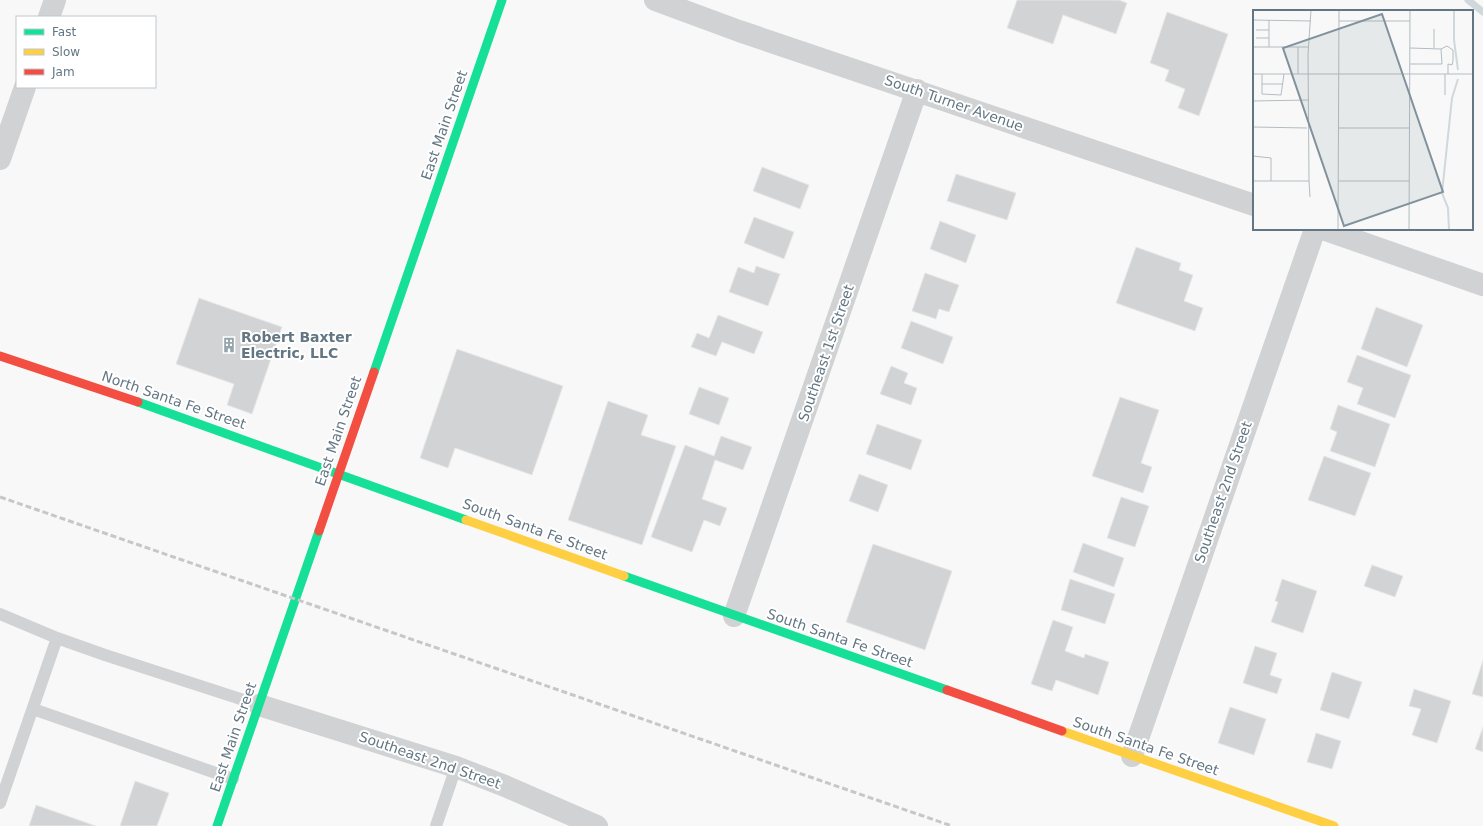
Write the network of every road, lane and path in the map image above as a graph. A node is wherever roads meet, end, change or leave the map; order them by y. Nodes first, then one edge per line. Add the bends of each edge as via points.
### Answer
1 (55, 0) edge
2 (502, 0) edge
3 (655, 0) edge
4 (49, 16) edge
5 (25, 88) edge
6 (917, 90) junction
7 (5, 130) edge
8 (0, 159) edge
9 (1253, 205) edge
10 (1314, 230) edge
11 (1326, 230) edge
12 (1483, 285) edge
13 (0, 356) edge
14 (338, 473) junction
15 (0, 614) edge
16 (734, 616) junction
17 (57, 638) junction
18 (259, 705) junction
19 (33, 709) junction
20 (1132, 756) junction
21 (456, 767) junction
22 (234, 778) junction
23 (0, 803) edge
24 (217, 826) edge
25 (436, 826) edge
26 (597, 826) edge
27 (1334, 826) edge

1 - 4 street
2 - 14 street, East Main Street
3 - 6 street, South Turner Avenue via 739,31
5 - 7 street
6 - 9 street, South Turner Avenue
6 - 16 street, Southeast 1st Street
7 - 8 street
10 - 20 street, Southeast 2nd Street
11 - 12 street
13 - 14 street, North Santa Fe Street
14 - 16 street, South Santa Fe Street
14 - 18 street, East Main Street
15 - 17 lane
16 - 20 street, South Santa Fe Street
17 - 18 lane
17 - 19 lane
18 - 21 street, Southeast 2nd Street
18 - 22 street, East Main Street
19 - 22 lane
19 - 23 lane
20 - 27 street, South Santa Fe Street
21 - 25 lane
21 - 26 street, Southeast 2nd Street
22 - 24 street, East Main Street

